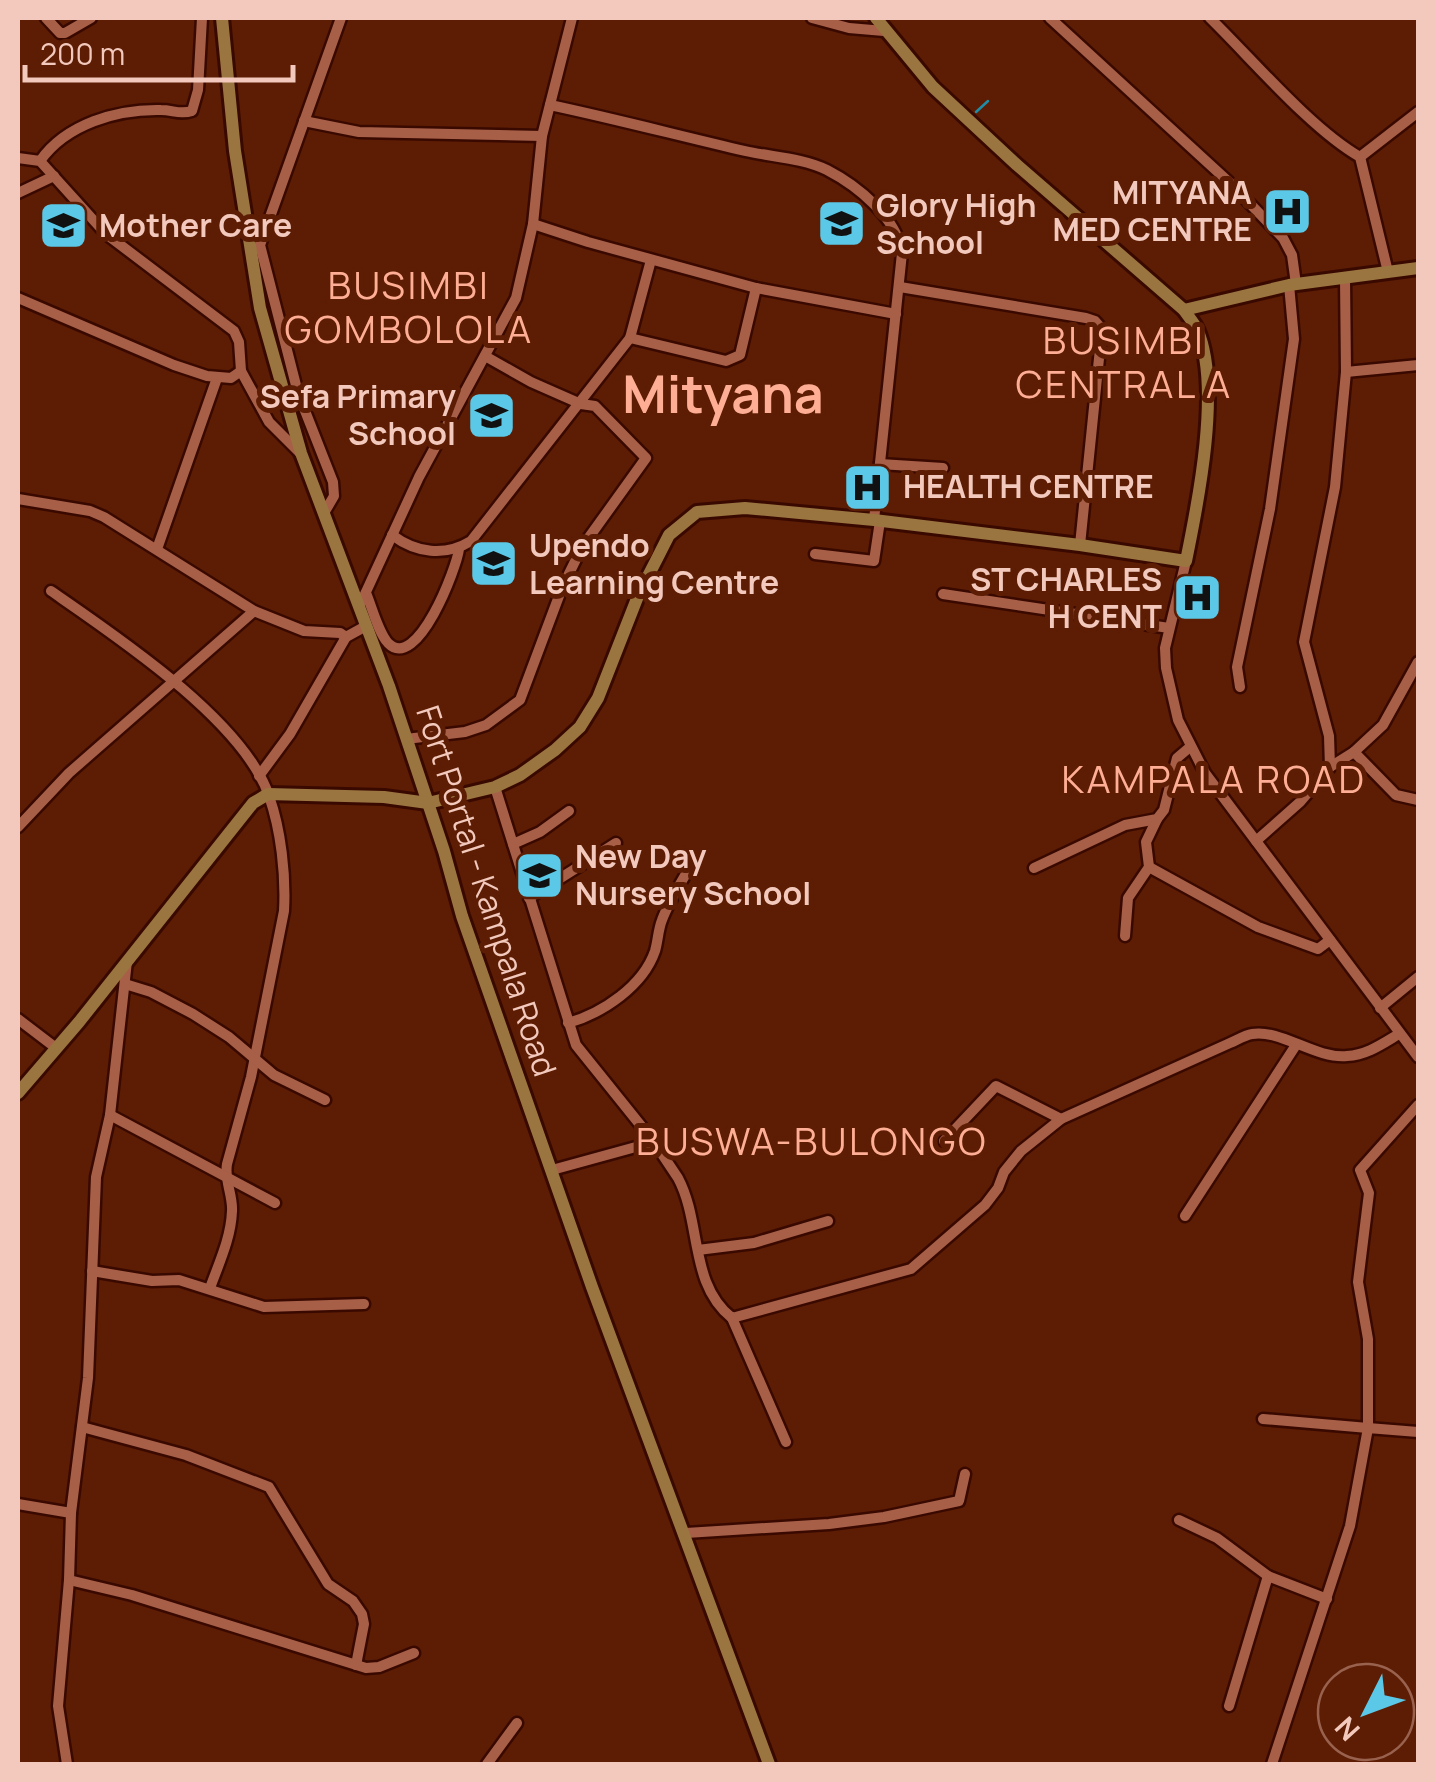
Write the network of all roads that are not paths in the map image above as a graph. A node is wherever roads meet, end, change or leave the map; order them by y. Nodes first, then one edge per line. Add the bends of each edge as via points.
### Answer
1 (46, 18) edge
2 (91, 18) edge
3 (202, 18) edge
4 (222, 18) edge
5 (342, 18) edge
6 (572, 18) edge
7 (812, 18) edge
8 (876, 18) edge
9 (1050, 18) edge
10 (1210, 18) edge
11 (884, 31) junction
12 (550, 104) junction
13 (1418, 112) edge
14 (304, 121) junction
15 (542, 136) junction
16 (1360, 157) junction
17 (18, 158) edge
18 (40, 161) junction
19 (54, 176) junction
20 (18, 193) edge
21 (533, 224) junction
22 (651, 260) junction
23 (1418, 268) edge
24 (1388, 272) junction
25 (1345, 279) junction
26 (1293, 284) junction
27 (900, 287) junction
28 (756, 288) junction
29 (18, 298) edge
30 (1184, 310) junction
31 (896, 314) junction
32 (630, 338) junction
33 (486, 356) junction
34 (1418, 365) edge
35 (241, 371) junction
36 (1346, 372) junction
37 (217, 378) junction
38 (581, 404) junction
39 (301, 453) junction
40 (880, 464) junction
41 (943, 468) dead end
42 (18, 500) edge
43 (324, 513) junction
44 (877, 521) junction
45 (392, 535) junction
46 (1080, 544) junction
47 (458, 548) junction
48 (157, 549) junction
49 (815, 554) dead end
50 (1186, 561) junction
51 (51, 591) dead end
52 (366, 593) junction
53 (943, 594) dead end
54 (360, 607) junction
55 (254, 610) junction
56 (366, 626) junction
57 (1170, 628) junction
58 (346, 636) junction
59 (1418, 662) edge
60 (173, 683) junction
61 (1240, 686) dead end
62 (406, 738) junction
63 (1190, 746) junction
64 (1354, 752) junction
65 (1330, 767) junction
66 (259, 776) junction
67 (495, 787) junction
68 (268, 794) junction
69 (1418, 800) edge
70 (428, 803) junction
71 (569, 810) dead end
72 (1157, 819) junction
73 (18, 827) edge
74 (1256, 841) junction
75 (513, 844) junction
76 (616, 844) dead end
77 (690, 865) dead end
78 (1149, 867) junction
79 (1034, 868) dead end
80 (529, 898) junction
81 (1125, 936) dead end
82 (1330, 940) junction
83 (127, 959) junction
84 (1418, 977) edge
85 (124, 984) junction
86 (1380, 1008) junction
87 (18, 1020) edge
88 (568, 1023) junction
89 (1399, 1034) junction
90 (1296, 1045) junction
91 (56, 1048) junction
92 (1418, 1057) edge
93 (254, 1059) junction
94 (18, 1093) edge
95 (325, 1100) dead end
96 (1418, 1105) edge
97 (110, 1114) junction
98 (1061, 1119) junction
99 (654, 1142) junction
100 (944, 1142) dead end
101 (552, 1170) junction
102 (226, 1174) junction
103 (275, 1203) dead end
104 (1186, 1216) dead end
105 (828, 1222) dead end
106 (698, 1250) junction
107 (92, 1271) junction
108 (210, 1288) junction
109 (364, 1304) dead end
110 (732, 1318) junction
111 (1263, 1419) dead end
112 (82, 1427) junction
113 (1368, 1428) junction
114 (1418, 1432) edge
115 (786, 1442) dead end
116 (965, 1474) dead end
117 (18, 1504) edge
118 (71, 1513) junction
119 (1180, 1520) dead end
120 (686, 1533) junction
121 (1268, 1576) junction
122 (69, 1580) junction
123 (1327, 1599) junction
124 (414, 1653) dead end
125 (356, 1665) junction
126 (1228, 1706) dead end
127 (517, 1723) dead end
128 (67, 1764) edge
129 (486, 1764) edge
130 (769, 1764) edge
131 (1272, 1764) edge

1 - 2 street via 64,33
3 - 18 street via 192,111 120,114 75,128
4 - 39 main road, Fort Portal - Kampala Road via 260,308
5 - 14 street
6 - 12 street
7 - 11 street
8 - 11 main road
9 - 26 street via 1283,238 1292,255
10 - 16 street via 1318,125
11 - 30 main road via 1017,166
12 - 15 street
12 - 27 street via 830,172 890,222 902,253
13 - 16 street
14 - 15 street via 359,132
14 - 43 street via 260,246 298,393 333,482
15 - 21 street
16 - 24 street
17 - 18 street
18 - 19 street
19 - 20 street
19 - 35 street via 106,234 234,331
21 - 22 street
21 - 33 street via 516,298
22 - 28 street
22 - 32 street
23 - 24 main road
24 - 25 main road
25 - 26 main road
25 - 36 street
26 - 30 main road
26 - 61 street via 1294,339 1270,509 1237,668
27 - 31 street
27 - 46 street via 1086,318 1102,328
28 - 31 street
28 - 32 street via 734,360
29 - 37 street
30 - 50 main road via 1197,329 1207,395
31 - 40 street
32 - 38 street
33 - 38 street
33 - 45 street
34 - 36 street
35 - 37 street
35 - 39 street via 269,422
36 - 65 street via 1335,487 1304,642 1330,736
37 - 48 street
38 - 47 street
38 - 62 street via 595,406 646,458 582,546 520,700 465,732
39 - 43 main road, Fort Portal - Kampala Road
40 - 41 street
40 - 44 street
42 - 48 street via 90,512
43 - 54 main road, Fort Portal - Kampala Road
44 - 46 main road
44 - 49 street via 874,561
44 - 67 main road via 745,508 697,512 684,520 638,596 580,727
45 - 47 street via 440,553
45 - 52 street
46 - 50 main road
47 - 52 street via 457,564 423,633 408,647 388,643
48 - 55 street
50 - 57 street
51 - 60 street
52 - 54 street
53 - 57 street
54 - 56 main road, Fort Portal - Kampala Road
55 - 58 street via 304,632
55 - 60 street
56 - 58 street
56 - 62 main road, Fort Portal - Kampala Road
57 - 63 street via 1166,668
58 - 66 street
59 - 64 street via 1382,725
60 - 66 street via 214,716
60 - 73 street
62 - 70 main road, Fort Portal - Kampala Road
63 - 72 street via 1178,758
63 - 74 street
64 - 65 street
64 - 69 street via 1396,794
65 - 74 street
66 - 68 street
67 - 70 main road
67 - 75 street
68 - 70 main road
68 - 83 main road via 241,815
68 - 93 street via 286,892
70 - 101 main road, Fort Portal - Kampala Road
71 - 75 street
72 - 78 street via 1146,842
72 - 79 street via 1124,825
74 - 82 street
75 - 80 street
76 - 80 street
77 - 88 street via 640,978
78 - 81 street via 1128,898
78 - 82 street via 1258,926 1318,949
80 - 88 street
82 - 86 street
83 - 85 street
83 - 91 main road
84 - 86 street
85 - 93 street via 193,1014
85 - 97 street
86 - 89 street
87 - 91 street
88 - 99 street via 576,1046
89 - 90 street via 1344,1057
89 - 92 street
90 - 98 street via 1252,1034
90 - 104 street
91 - 94 main road
93 - 95 street
93 - 102 street
96 - 113 street via 1360,1170 1369,1192 1358,1282 1368,1339
97 - 102 street
97 - 107 street via 96,1177
98 - 100 street via 996,1086
98 - 110 street via 1022,1150 985,1206 911,1269
99 - 101 street
99 - 106 street via 684,1190
101 - 120 main road, Fort Portal - Kampala Road
102 - 103 street
102 - 108 street via 232,1216
105 - 106 street
106 - 110 street via 705,1282
107 - 108 street
107 - 112 street
108 - 109 street via 264,1307
110 - 115 street
111 - 113 street
112 - 118 street
112 - 125 street via 269,1486 328,1584 362,1614
113 - 114 street
113 - 123 street via 1350,1526
116 - 120 street via 959,1501 884,1518
117 - 118 street
118 - 122 street
119 - 121 street
120 - 130 main road, Fort Portal - Kampala Road
121 - 123 street
121 - 126 street
122 - 125 street
122 - 128 street via 58,1706
123 - 131 street
124 - 125 street via 379,1667
127 - 129 street

